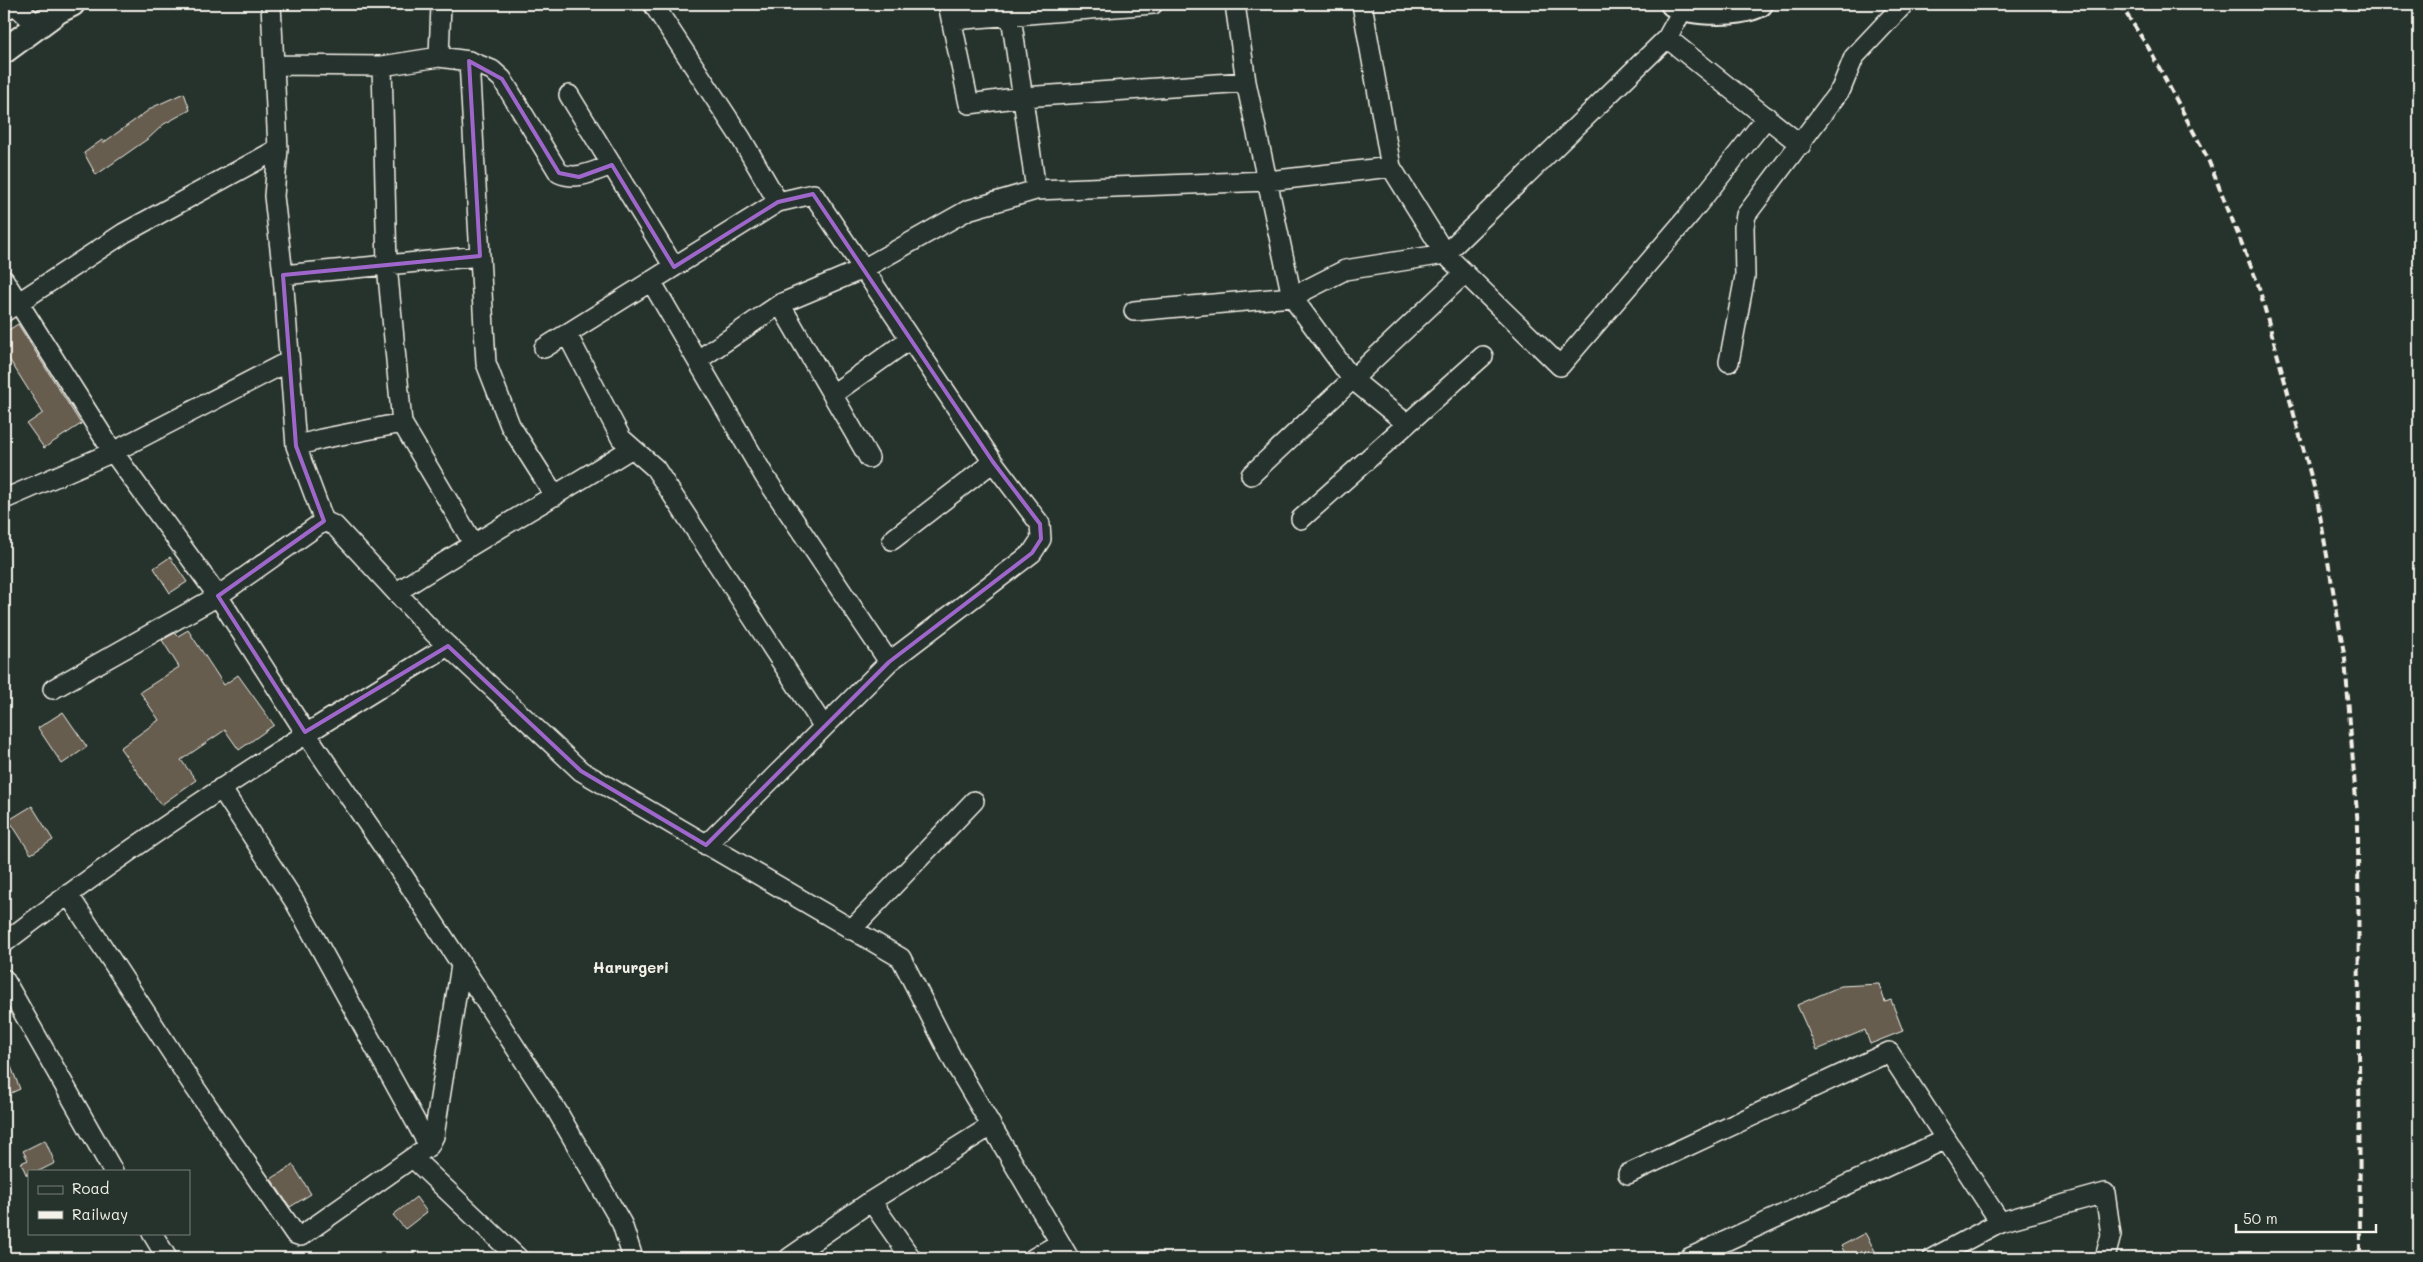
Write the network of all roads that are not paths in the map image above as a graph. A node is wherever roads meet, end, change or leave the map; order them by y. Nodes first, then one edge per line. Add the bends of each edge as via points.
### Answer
1 (10, 4) edge
2 (14, 4) edge
3 (72, 4) edge
4 (271, 4) edge
5 (441, 4) edge
6 (653, 4) edge
7 (1153, 4) edge
8 (1235, 4) edge
9 (1362, 4) edge
10 (1760, 4) edge
11 (1678, 6) edge
12 (1902, 6) dead end
13 (4, 8) edge
14 (950, 12) edge
15 (1011, 16) junction
16 (38, 26) junction
17 (1667, 38) junction
18 (4, 51) edge
19 (439, 57) junction
20 (469, 61) junction
21 (275, 65) junction
22 (382, 66) junction
23 (1246, 82) junction
24 (569, 95) dead end
25 (1023, 97) junction
26 (1767, 117) junction
27 (1801, 145) junction
28 (278, 149) junction
29 (612, 165) junction
30 (1391, 167) junction
31 (1268, 182) junction
32 (1036, 190) junction
33 (778, 202) junction
34 (1445, 254) junction
35 (480, 256) junction
36 (388, 264) junction
37 (674, 266) junction
38 (863, 269) junction
39 (1465, 273) junction
40 (283, 275) junction
41 (4, 280) edge
42 (650, 281) junction
43 (1292, 297) junction
44 (780, 304) junction
45 (11, 308) edge
46 (1134, 311) dead end
47 (567, 334) junction
48 (910, 339) junction
49 (544, 348) dead end
50 (1483, 356) dead end
51 (698, 360) junction
52 (289, 361) junction
53 (1728, 362) dead end
54 (1352, 379) junction
55 (833, 394) junction
56 (402, 423) junction
57 (1407, 424) junction
58 (296, 446) junction
59 (632, 448) junction
60 (113, 452) junction
61 (869, 458) dead end
62 (993, 462) junction
63 (1250, 475) dead end
64 (555, 496) junction
65 (8, 498) dead end
66 (1301, 519) dead end
67 (324, 521) junction
68 (892, 540) dead end
69 (473, 543) junction
70 (397, 592) junction
71 (218, 596) junction
72 (448, 646) junction
73 (889, 662) junction
74 (54, 689) dead end
75 (824, 726) junction
76 (305, 732) junction
77 (221, 788) junction
78 (974, 801) dead end
79 (706, 845) junction
80 (68, 894) junction
81 (851, 930) junction
82 (4, 943) edge
83 (461, 965) junction
84 (4, 978) edge
85 (992, 1126) junction
86 (1946, 1139) junction
87 (429, 1146) junction
88 (414, 1159) junction
89 (112, 1170) edge
90 (1628, 1174) dead end
91 (871, 1200) junction
92 (2000, 1222) junction
93 (153, 1234) edge
94 (1065, 1250) edge
95 (167, 1258) edge
96 (518, 1258) edge
97 (634, 1258) edge
98 (789, 1258) edge
99 (911, 1258) edge
100 (1034, 1258) edge
101 (1689, 1258) edge
102 (1933, 1258) edge
103 (2105, 1258) edge

1 - 13 main road
2 - 16 street
3 - 16 main road
4 - 21 street
5 - 19 street
6 - 33 street via 741,138
7 - 15 street
8 - 23 street
9 - 30 street
10 - 11 main road via 1728,12
11 - 17 street
12 - 27 street via 1854,57 1841,89
14 - 15 street
14 - 25 street via 969,104
15 - 25 street
16 - 18 main road
17 - 26 street
17 - 34 street
19 - 20 street
19 - 22 street
20 - 29 street via 492,70 502,79 559,173 569,178
20 - 35 street
21 - 22 street
21 - 28 street
22 - 36 street
23 - 25 street
23 - 31 street
24 - 29 street
25 - 32 street
26 - 27 street
26 - 39 street via 1691,213 1560,366
27 - 53 street via 1746,215 1745,276
28 - 40 street via 274,196
28 - 45 street via 124,233
29 - 37 street
30 - 31 street
30 - 34 street
31 - 32 street
31 - 43 street
32 - 38 street via 968,210
33 - 37 street
33 - 38 street via 813,194
34 - 39 street
34 - 43 street via 1345,270
35 - 36 street
35 - 64 street via 486,363 510,426
36 - 40 street
36 - 56 street
37 - 42 street
38 - 44 street
38 - 48 street
39 - 54 street
40 - 52 street
41 - 45 street
42 - 47 street
42 - 51 street
43 - 46 street
43 - 54 street
44 - 51 street
44 - 55 street
45 - 60 street
47 - 49 street
47 - 59 street via 621,438
48 - 55 street
48 - 62 street
50 - 57 street
51 - 73 street via 765,477
52 - 58 street
52 - 60 street
54 - 57 street
54 - 63 street
55 - 61 street
56 - 58 street via 321,438
56 - 69 street
57 - 66 street
58 - 67 street
59 - 64 street
59 - 75 street via 655,468
60 - 65 street
60 - 71 street
62 - 68 street
62 - 73 street via 1040,524 1041,539 1032,553
64 - 69 street
67 - 70 street via 334,526
67 - 71 street
69 - 70 street
70 - 72 street
71 - 74 street
71 - 76 street
72 - 76 street
72 - 79 street via 581,771
73 - 75 street
75 - 79 street
76 - 77 street
76 - 83 street
77 - 80 street
77 - 87 street via 295,902
78 - 81 street
79 - 81 street
80 - 82 street
80 - 88 street via 191,1082 298,1235 303,1236
81 - 85 street via 901,958 954,1062
83 - 87 street via 434,1136
83 - 97 street via 557,1111 622,1224
84 - 89 street
85 - 91 street
85 - 94 street
86 - 90 street via 1889,1052
86 - 92 street
86 - 101 street
87 - 88 street
88 - 96 street
91 - 98 street
91 - 99 street
92 - 102 street
92 - 103 street via 2105,1193 2111,1235
93 - 95 street
94 - 100 street

